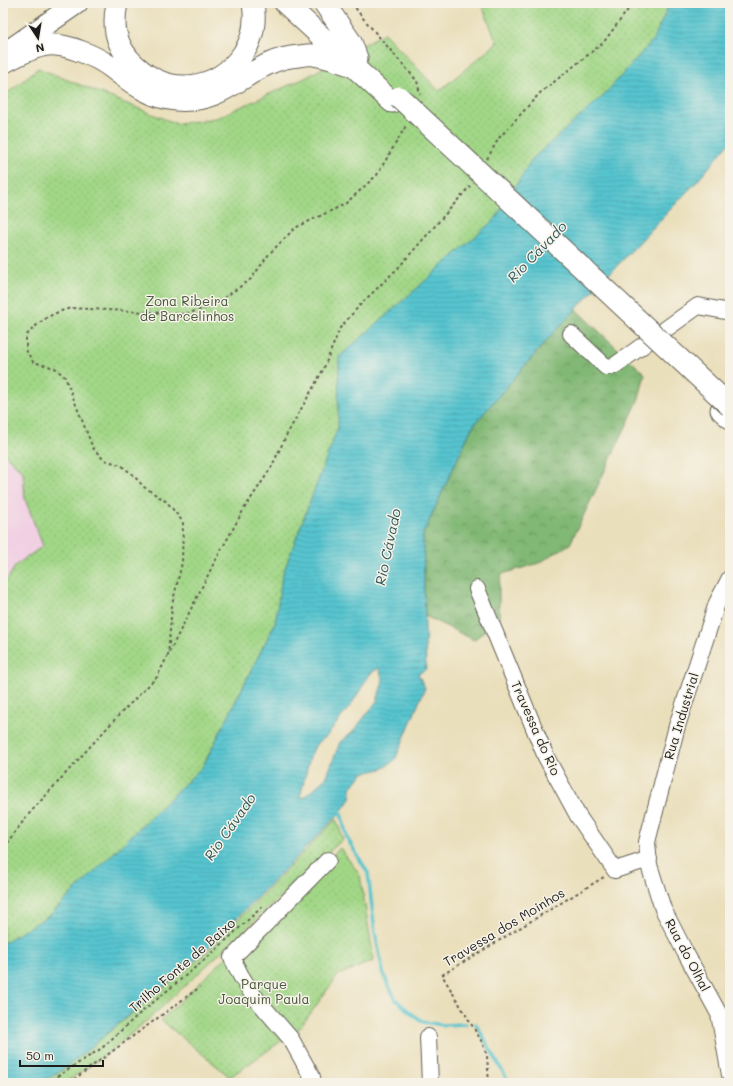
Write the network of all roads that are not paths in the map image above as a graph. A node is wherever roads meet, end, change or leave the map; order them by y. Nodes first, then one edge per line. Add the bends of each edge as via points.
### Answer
1 (55, 3) edge
2 (77, 3) edge
3 (117, 3) edge
4 (253, 3) edge
5 (285, 3) edge
6 (300, 3) edge
7 (324, 3) edge
8 (3, 41) edge
9 (3, 55) edge
10 (356, 62) junction
11 (3, 63) edge
12 (730, 312) edge
13 (571, 334) dead end
14 (727, 412) edge
15 (730, 578) edge
16 (477, 589) dead end
17 (649, 859) junction
18 (328, 860) dead end
19 (428, 1037) dead end
20 (730, 1075) edge
21 (313, 1083) edge
22 (430, 1083) edge

1 - 8 main road
2 - 9 main road
3 - 4 main road via 114,19 122,50 145,74 158,82 177,86 197,85 217,79 234,65 248,46 254,27
5 - 10 main road
6 - 10 main road
7 - 10 main road via 351,42
10 - 11 main road via 313,55 287,57 264,65 213,96 195,100 175,100 151,94 131,83 110,66 76,48 48,45 18,54
10 - 14 main road, bridge
12 - 13 street via 698,306 614,366 606,367
15 - 17 street, Rua Industrial via 717,603 677,726 647,842
16 - 17 street, Travessa do Rio via 546,757 578,816 615,870
17 - 20 street, Rua do Olhal via 664,909 719,1014
18 - 21 street via 232,958 253,995 292,1039
19 - 22 street

